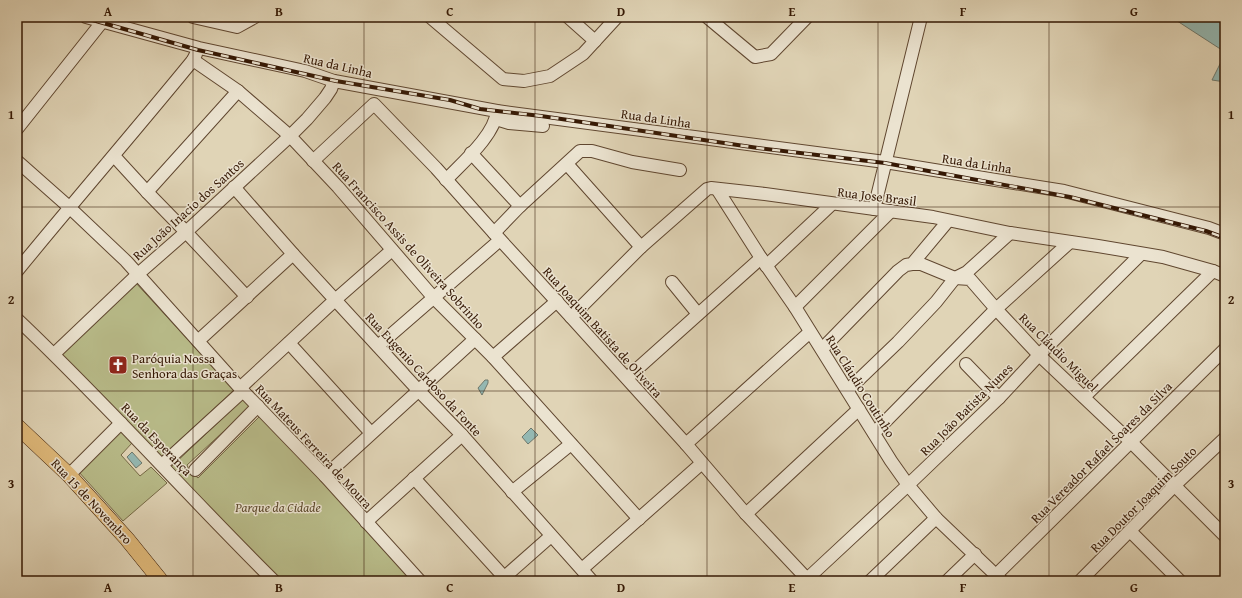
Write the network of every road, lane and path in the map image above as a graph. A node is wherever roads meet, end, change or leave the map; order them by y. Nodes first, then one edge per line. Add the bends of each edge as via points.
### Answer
1 (86, 17) edge
2 (193, 17) edge
3 (430, 17) edge
4 (568, 17) edge
5 (617, 17) edge
6 (707, 17) edge
7 (807, 17) edge
8 (921, 17) edge
9 (254, 18) edge
10 (102, 22) junction
11 (595, 41) junction
12 (200, 48) junction
13 (193, 60) junction
14 (334, 81) junction
15 (238, 91) junction
16 (496, 115) junction
17 (543, 126) dead end
18 (17, 129) edge
19 (290, 136) junction
20 (471, 153) junction
21 (114, 156) junction
22 (17, 161) edge
23 (313, 161) junction
24 (885, 162) junction
25 (567, 164) junction
26 (680, 170) dead end
27 (446, 180) junction
28 (234, 187) junction
29 (716, 189) junction
30 (147, 192) junction
31 (832, 204) junction
32 (520, 206) junction
33 (69, 207) junction
34 (874, 209) junction
35 (891, 211) junction
36 (948, 221) junction
37 (186, 232) junction
38 (1010, 233) junction
39 (1225, 234) edge
40 (497, 237) junction
41 (1070, 242) junction
42 (640, 247) junction
43 (392, 250) junction
44 (293, 254) junction
45 (1141, 254) junction
46 (764, 262) junction
47 (912, 264) junction
48 (17, 271) edge
49 (1213, 271) junction
50 (138, 274) junction
51 (1225, 276) edge
52 (955, 278) junction
53 (672, 282) dead end
54 (246, 297) junction
55 (433, 297) junction
56 (335, 300) junction
57 (557, 302) junction
58 (795, 307) junction
59 (996, 309) junction
60 (698, 314) junction
61 (571, 317) junction
62 (17, 319) edge
63 (810, 332) junction
64 (475, 339) junction
65 (198, 341) junction
66 (289, 343) junction
67 (378, 346) junction
68 (822, 349) junction
69 (1225, 349) edge
70 (54, 354) junction
71 (1040, 355) junction
72 (493, 357) junction
73 (966, 364) dead end
74 (627, 378) junction
75 (241, 389) junction
76 (848, 390) junction
77 (419, 391) junction
78 (1084, 397) junction
79 (999, 398) junction
80 (258, 406) junction
81 (859, 409) junction
82 (122, 422) junction
83 (17, 426) edge
84 (371, 433) junction
85 (874, 433) junction
86 (462, 435) junction
87 (1131, 442) junction
88 (1223, 443) edge
89 (571, 444) junction
90 (686, 444) junction
91 (702, 463) junction
92 (162, 465) junction
93 (195, 470) dead end
94 (69, 475) junction
95 (325, 476) junction
96 (414, 478) junction
97 (908, 485) junction
98 (1174, 486) junction
99 (512, 492) junction
100 (746, 514) junction
101 (936, 518) junction
102 (640, 519) junction
103 (366, 522) junction
104 (1130, 531) junction
105 (551, 536) junction
106 (1225, 536) edge
107 (975, 554) junction
108 (582, 569) junction
109 (999, 578) edge
110 (1089, 578) edge
111 (502, 579) edge
112 (808, 580) edge
113 (161, 581) edge
114 (274, 581) edge
115 (420, 581) edge
116 (592, 581) edge
117 (870, 581) edge
118 (947, 581) edge
119 (1180, 581) edge

1 - 10 street, Rua da Linha
2 - 9 street via 237,27
3 - 11 street via 503,79 524,81 550,76 583,54
4 - 11 street
5 - 11 street
6 - 7 street via 755,57 771,54
8 - 24 street
10 - 12 street, Rua da Linha
10 - 18 street
12 - 13 street
12 - 14 street, Rua da Linha via 305,71
13 - 15 street, Rua Francisco Assis de Oliveira Sobrinho
13 - 21 street
14 - 16 street, Rua da Linha
14 - 19 street, Rua João Inacio dos Santos via 330,91 318,106
15 - 19 street, Rua Francisco Assis de Oliveira Sobrinho
15 - 30 street
16 - 17 street via 514,124
16 - 20 street via 487,135
16 - 24 street, Rua da Linha
19 - 23 street, Rua Francisco Assis de Oliveira Sobrinho
19 - 28 street, Rua João Inacio dos Santos
20 - 27 street
20 - 32 street
21 - 30 street
21 - 33 street
22 - 33 street, Rua Mateus Ferreira de Moura
23 - 27 street, Rua Joaquim Batista de Oliveira via 374,104
23 - 43 street, Rua Francisco Assis de Oliveira Sobrinho
24 - 34 street
24 - 39 street, Rua da Linha via 1064,191
25 - 26 street via 576,154 585,150 632,162
25 - 32 street
25 - 42 street
27 - 40 street, Rua Joaquim Batista de Oliveira
28 - 37 street, Rua João Inacio dos Santos
28 - 44 street, Rua Eugenio Cardoso da Fonte
29 - 31 street, Rua Jose Brasil
29 - 42 street, Rua Jose Brasil via 707,189
29 - 46 street, Rua Cláudio Coutinho
30 - 37 street
31 - 34 street, Rua Jose Brasil
31 - 46 street
32 - 40 street
33 - 48 street
33 - 50 street, Rua Mateus Ferreira de Moura
34 - 35 street, Rua Jose Brasil
35 - 36 street, Rua Jose Brasil
35 - 58 street
36 - 38 street, Rua Jose Brasil
36 - 47 street
37 - 50 street, Rua João Inacio dos Santos
37 - 54 street
38 - 41 street, Rua Jose Brasil
38 - 52 street via 967,272
40 - 55 street
40 - 57 street, Rua Joaquim Batista de Oliveira
41 - 45 street, Rua Jose Brasil
41 - 59 street
42 - 61 street, Rua Jose Brasil
43 - 55 street, Rua Francisco Assis de Oliveira Sobrinho
43 - 56 street
44 - 54 street
44 - 56 street, Rua Eugenio Cardoso da Fonte
45 - 49 street, Rua Jose Brasil via 1163,257
45 - 71 street, Rua João Batista Nunes
46 - 58 street, Rua Cláudio Coutinho
46 - 60 street
47 - 52 street, Rua Cláudio Miguel via 921,264
47 - 68 street via 898,271
49 - 51 street, Rua Jose Brasil
49 - 78 street
50 - 65 street, Rua Mateus Ferreira de Moura
50 - 70 street, Rua João Inacio dos Santos
52 - 59 street, Rua Cláudio Miguel via 970,279
52 - 76 street via 898,342
53 - 60 street
54 - 65 street
55 - 64 street, Rua Francisco Assis de Oliveira Sobrinho
55 - 67 street
56 - 66 street
56 - 67 street, Rua Eugenio Cardoso da Fonte
57 - 61 street, Rua Joaquim Batista de Oliveira
57 - 72 street
58 - 63 street, Rua Cláudio Coutinho
59 - 71 street, Rua Cláudio Miguel
59 - 85 street
60 - 74 street
61 - 74 street, Rua Joaquim Batista de Oliveira
62 - 70 street, Rua da Esperança
63 - 68 street, Rua Cláudio Coutinho
63 - 90 street
64 - 72 street, Rua Francisco Assis de Oliveira Sobrinho
64 - 77 street
65 - 75 street, Rua Mateus Ferreira de Moura
66 - 75 street
66 - 84 street
67 - 77 street, Rua Eugenio Cardoso da Fonte
68 - 76 street, Rua Cláudio Coutinho
69 - 87 street, Rua Vereador Rafael Soares da Silva
70 - 82 street, Rua da Esperança
71 - 78 street, Rua Cláudio Miguel
71 - 79 street, Rua João Batista Nunes
72 - 89 street, Rua Francisco Assis de Oliveira Sobrinho
73 - 79 street
74 - 90 street, Rua Joaquim Batista de Oliveira
75 - 80 street, Rua Mateus Ferreira de Moura
75 - 92 street
76 - 81 street, Rua Cláudio Coutinho
77 - 84 street
77 - 86 street, Rua Eugenio Cardoso da Fonte
78 - 87 street, Rua Cláudio Miguel
79 - 97 street, Rua João Batista Nunes
80 - 93 street
80 - 95 street, Rua Mateus Ferreira de Moura
81 - 85 street, Rua Cláudio Coutinho
81 - 100 street
82 - 92 street, Rua da Esperança
82 - 94 street
83 - 94 main road, Rua 15 de Novembro
84 - 95 street
85 - 97 street, Rua Cláudio Coutinho
86 - 96 street
86 - 99 street, Rua Eugenio Cardoso da Fonte
87 - 98 street, Rua Cláudio Miguel
87 - 109 street, Rua Vereador Rafael Soares da Silva
88 - 98 street, Rua Doutor Joaquim Souto
89 - 99 street
89 - 102 street, Rua Francisco Assis de Oliveira Sobrinho
90 - 91 street, Rua Joaquim Batista de Oliveira
91 - 100 street, Rua Joaquim Batista de Oliveira
91 - 102 street
92 - 114 street, Rua da Esperança
94 - 113 main road, Rua 15 de Novembro via 128,539
95 - 103 street, Rua Mateus Ferreira de Moura
96 - 103 street
96 - 111 street
97 - 101 street, Rua Cláudio Coutinho
97 - 112 street, Rua João Batista Nunes
98 - 104 street, Rua Doutor Joaquim Souto
98 - 106 street, Rua Cláudio Miguel
99 - 105 street, Rua Eugenio Cardoso da Fonte
100 - 112 street, Rua Joaquim Batista de Oliveira
101 - 107 street, Rua Cláudio Coutinho
101 - 117 street
102 - 108 street
103 - 115 street, Rua Mateus Ferreira de Moura
104 - 110 street, Rua Doutor Joaquim Souto
104 - 119 street
105 - 108 street, Rua Eugenio Cardoso da Fonte
105 - 111 street
107 - 109 street, Rua Cláudio Coutinho
107 - 118 street
108 - 116 street, Rua Eugenio Cardoso da Fonte

